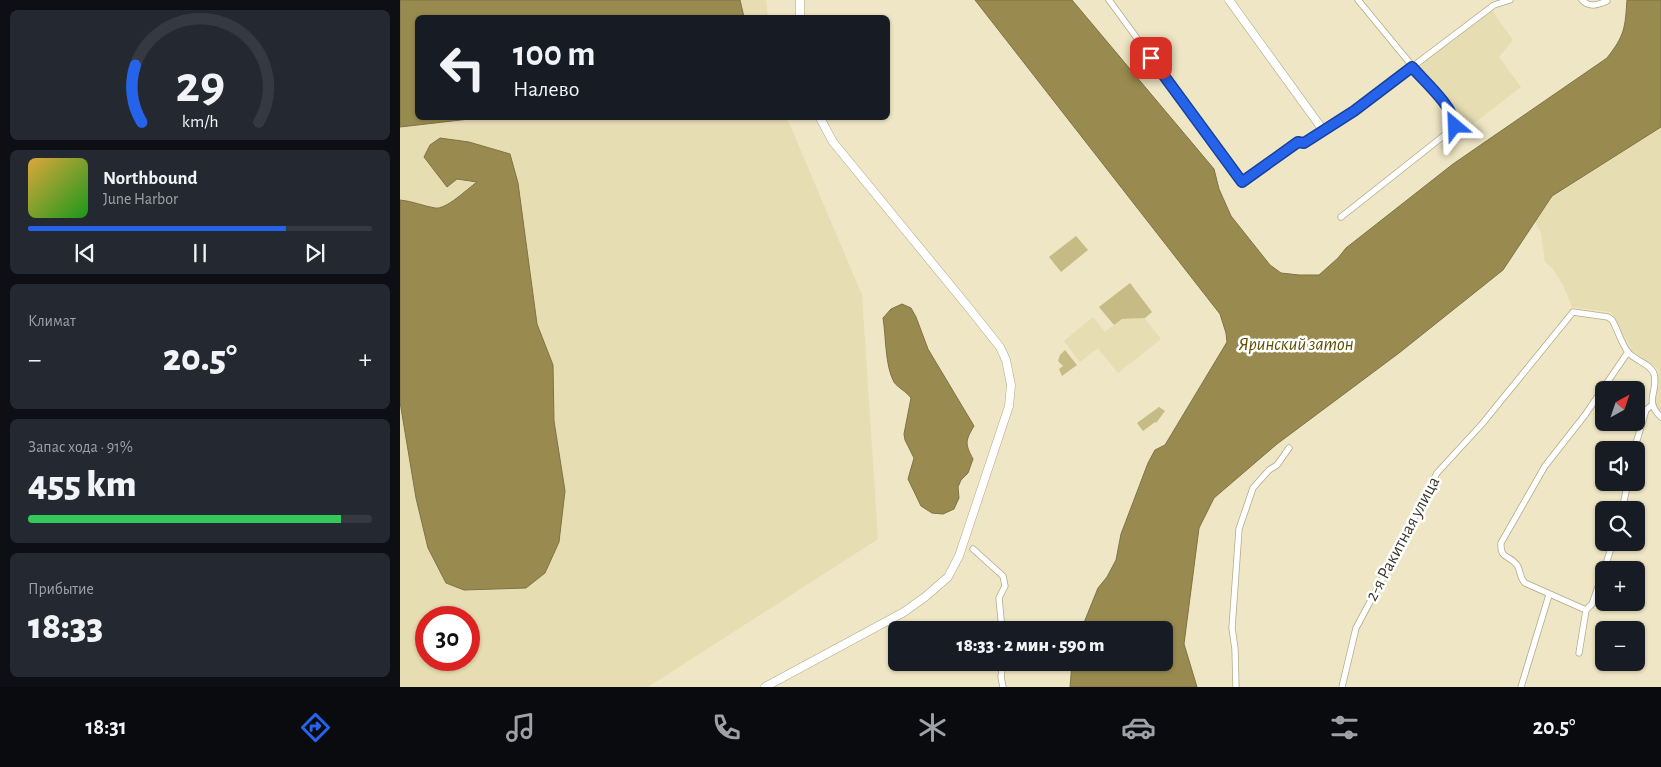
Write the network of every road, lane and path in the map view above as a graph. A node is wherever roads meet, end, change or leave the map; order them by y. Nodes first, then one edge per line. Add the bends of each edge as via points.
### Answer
1 (800, 0) edge
2 (1109, 0) edge
3 (1229, 0) edge
4 (1358, 0) edge
5 (1510, 0) edge
6 (1582, 0) edge
7 (1607, 1) edge
8 (1499, 2) edge
9 (800, 15) edge
10 (1412, 67) junction
11 (821, 120) edge
12 (1323, 130) junction
13 (1341, 218) dead end
14 (1628, 352) junction
15 (1652, 405) junction
16 (1661, 417) edge
17 (1637, 441) edge
18 (1289, 448) dead end
19 (973, 549) dead end
20 (1549, 595) junction
21 (1595, 596) edge
22 (1586, 610) junction
23 (1001, 621) edge
24 (1578, 653) dead end
25 (1001, 671) edge
26 (765, 687) edge
27 (1003, 687) edge
28 (1236, 687) edge
29 (1342, 687) edge
30 (1521, 687) edge

1 - 9 street
2 - 12 street via 1242,182 1298,142 1304,143
3 - 12 street
4 - 10 street
5 - 8 street
6 - 7 street via 1594,6
8 - 10 street
10 - 12 street
10 - 13 street via 1454,117 1455,126
11 - 26 street via 833,142 1000,348 1010,376 1010,399 959,556 948,577 904,612
14 - 15 street via 1652,370
14 - 20 street via 1545,466 1501,543 1501,552 1518,567 1520,579
14 - 29 street, 2-я Ракитная улица via 1608,317 1578,311 1570,315 1482,424 1437,473 1356,628
15 - 16 street
15 - 17 street via 1646,410
18 - 28 street via 1277,465 1252,488 1239,529 1232,628 1236,649
19 - 23 street via 1002,576 1005,586 999,598
20 - 22 street
20 - 30 street
21 - 22 street
22 - 24 street
25 - 27 street

